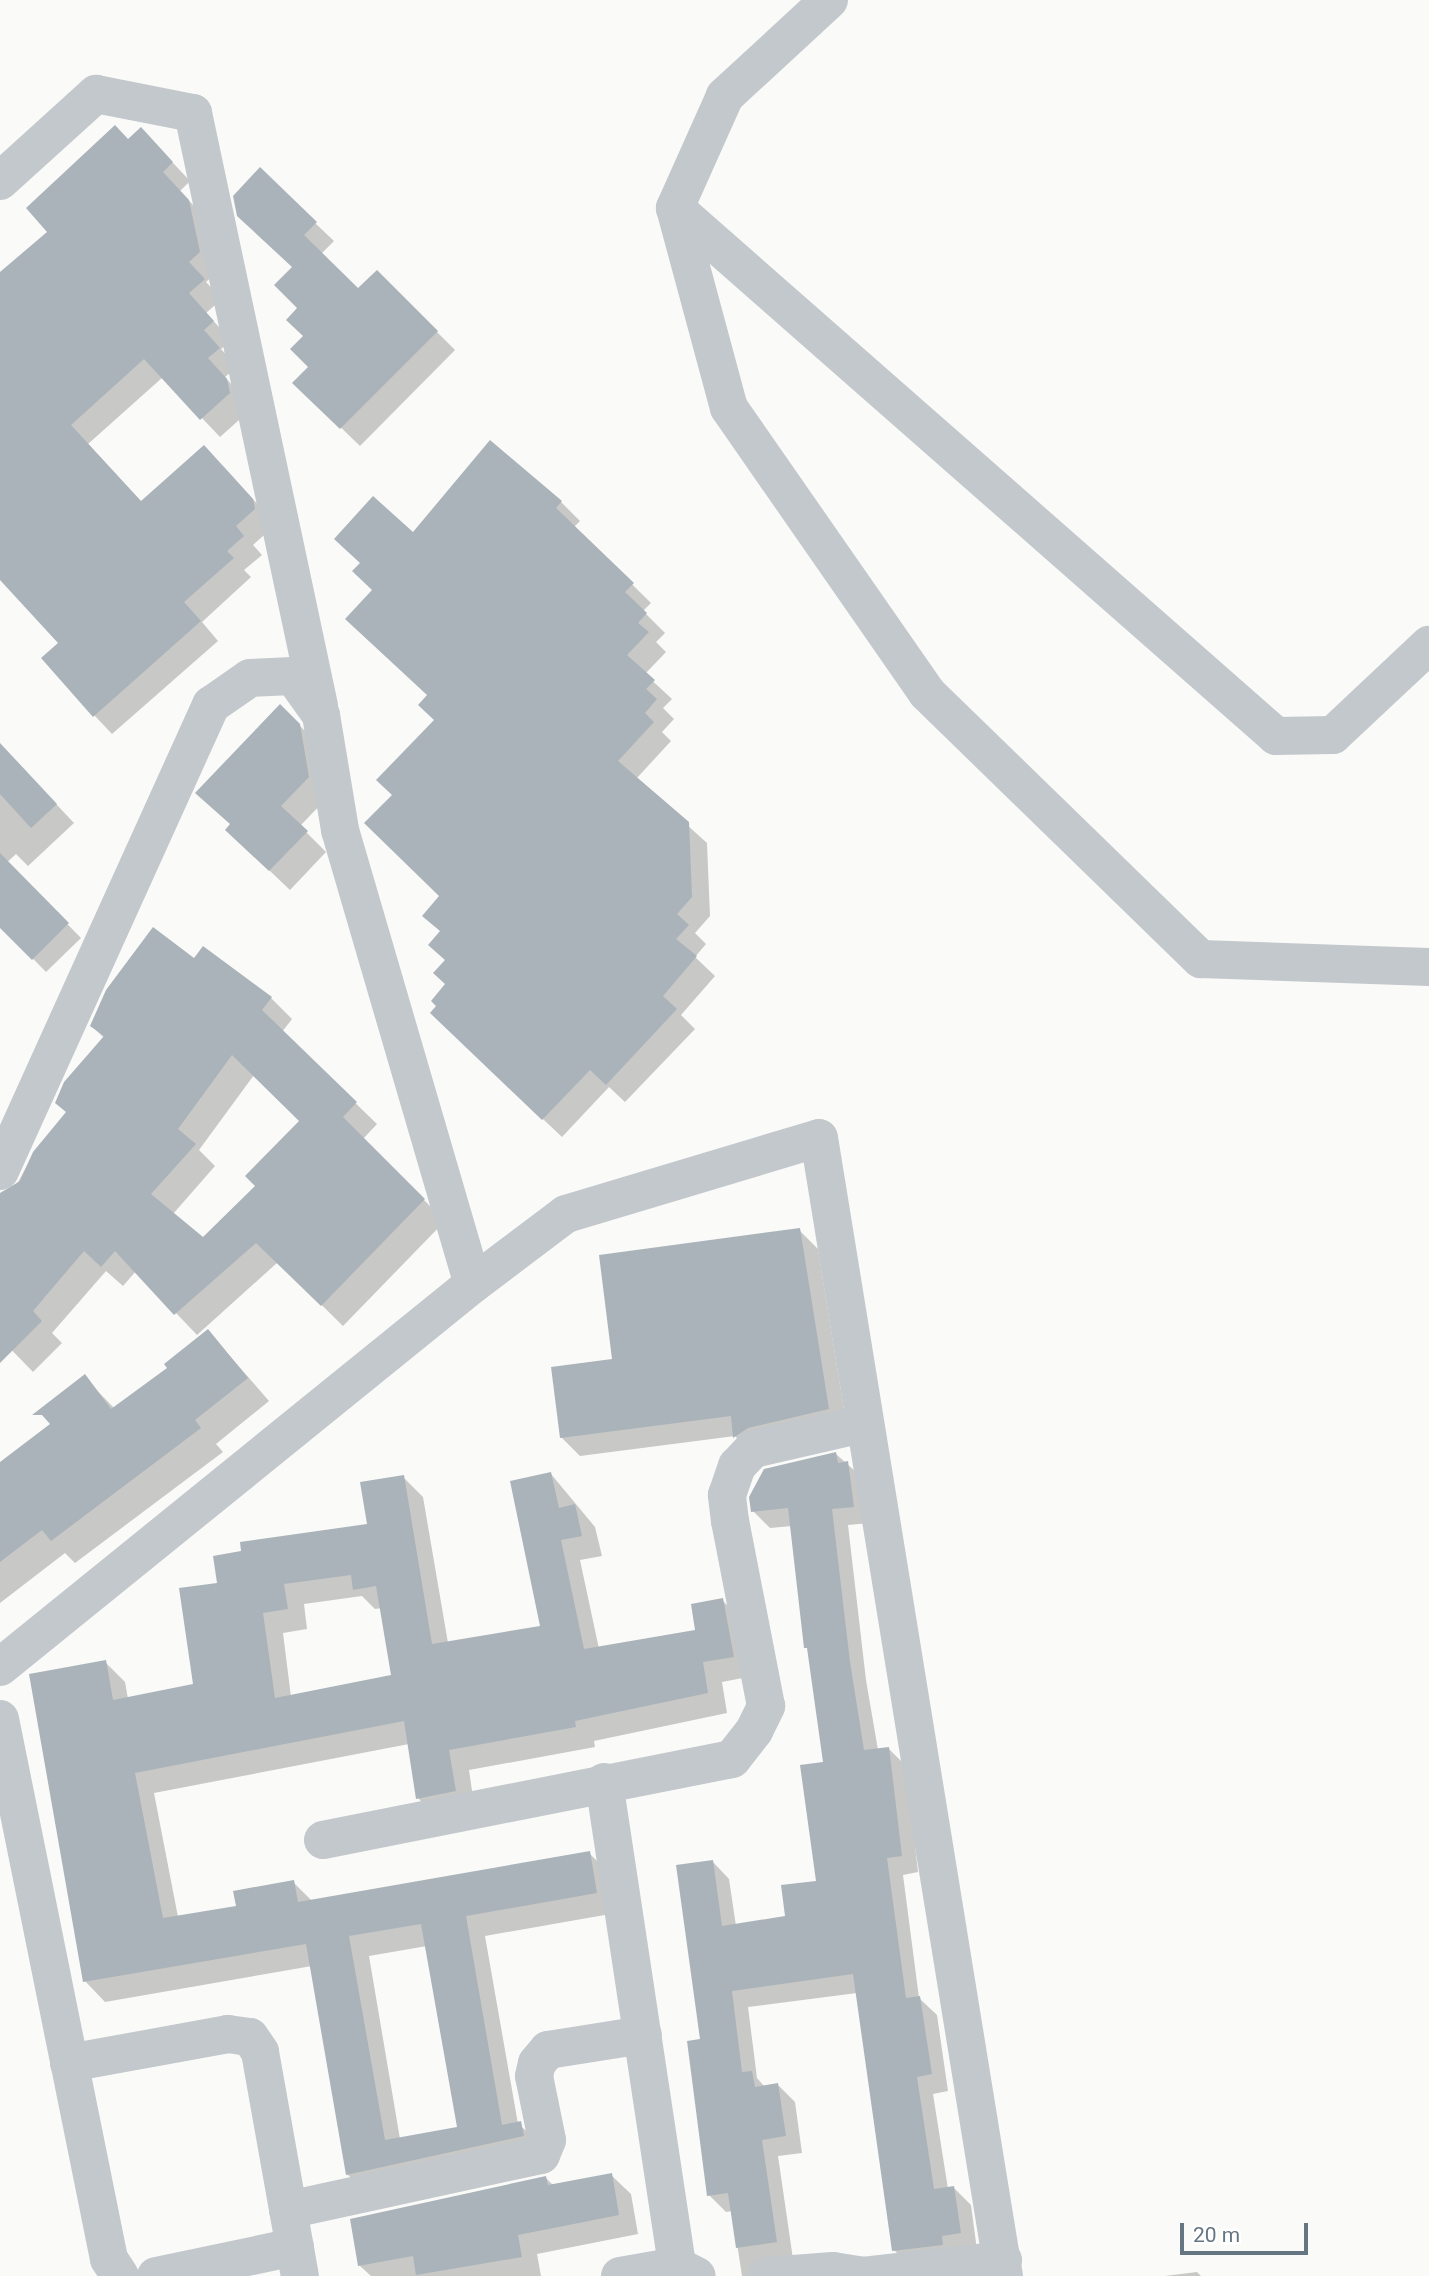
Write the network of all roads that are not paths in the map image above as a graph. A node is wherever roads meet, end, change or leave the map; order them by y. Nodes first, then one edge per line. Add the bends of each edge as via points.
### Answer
1 (830, 0) edge
2 (0, 181) edge
3 (675, 208) junction
4 (1429, 645) edge
5 (321, 715) junction
6 (1429, 967) edge
7 (0, 1171) edge
8 (472, 1284) junction
9 (862, 1424) junction
10 (0, 1667) edge
11 (0, 1719) edge
12 (604, 1782) junction
13 (323, 1840) dead end
14 (643, 2035) junction
15 (69, 2063) junction
16 (294, 2244) edge
17 (1003, 2268) edge
18 (687, 2271) edge
19 (120, 2276) edge
20 (156, 2276) edge
21 (621, 2276) edge
22 (767, 2276) edge

1 - 3 street via 725,96
2 - 5 street via 96,94 192,113
3 - 4 street via 1276,736 1333,735
3 - 6 street via 729,408 927,693 1201,959
5 - 7 street via 293,676 250,678 211,705
5 - 8 street via 340,830
8 - 9 street via 566,1214 819,1138
8 - 10 street
9 - 12 street via 753,1449 727,1494 766,1706 754,1731 732,1759
9 - 17 street
11 - 15 street
12 - 13 street
12 - 14 street
14 - 16 street via 548,2050 537,2063 534,2077 547,2140 541,2155
14 - 18 street
15 - 16 street via 228,2034 250,2037 260,2052
15 - 19 street via 109,2259
16 - 20 street
17 - 22 street
18 - 21 street

